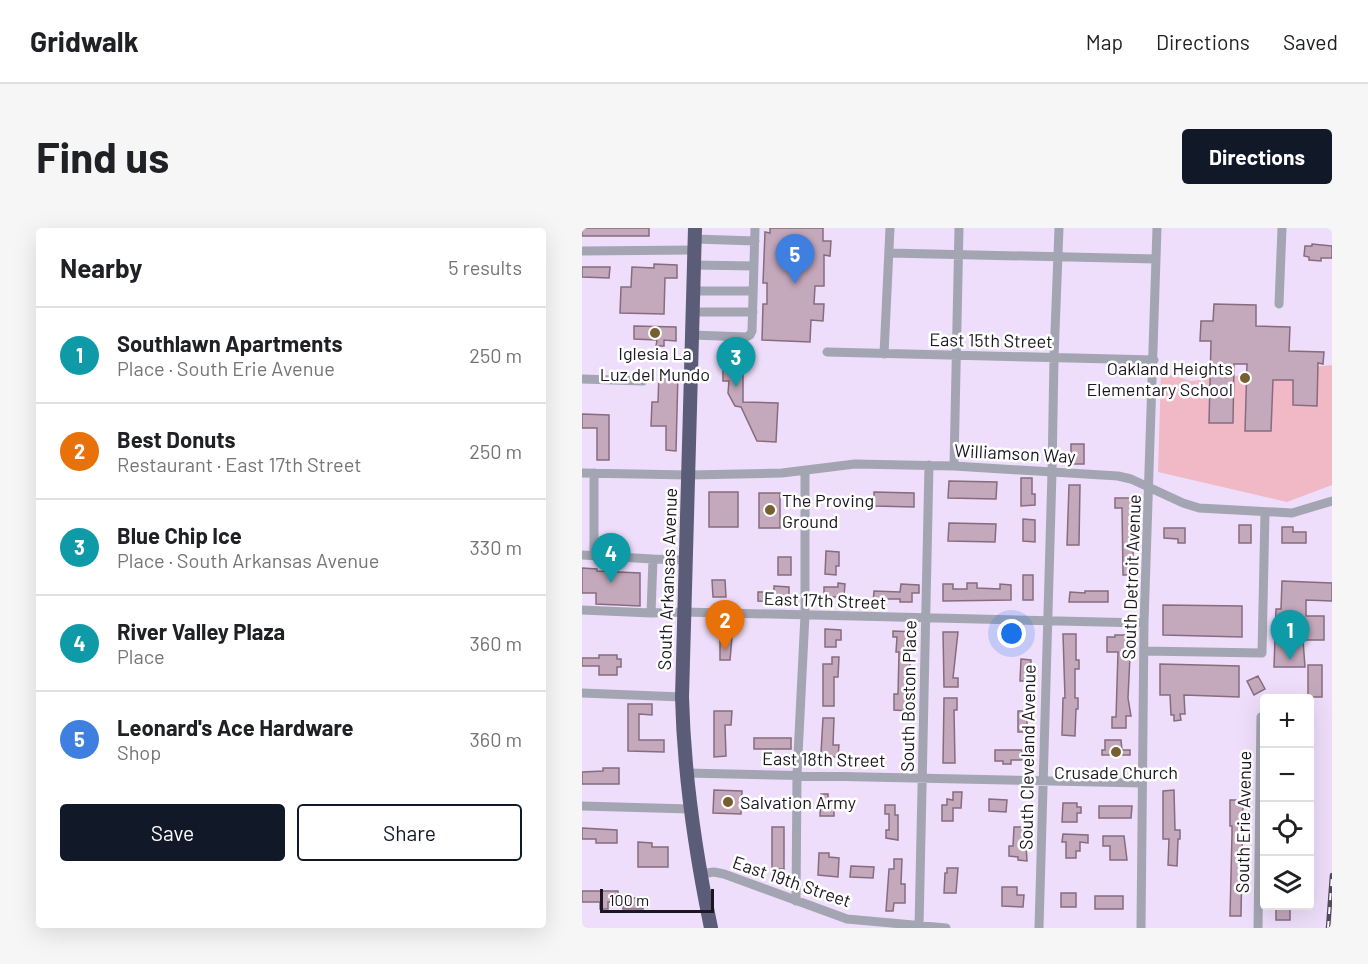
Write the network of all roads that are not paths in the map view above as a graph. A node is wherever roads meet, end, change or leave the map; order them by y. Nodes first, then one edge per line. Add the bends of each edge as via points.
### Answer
1 (755, 228) edge
2 (890, 228) edge
3 (959, 228) edge
4 (1059, 228) edge
5 (1157, 228) edge
6 (1282, 228) edge
7 (695, 239) edge
8 (755, 241) junction
9 (582, 251) edge
10 (889, 253) junction
11 (958, 254) junction
12 (1058, 257) junction
13 (1156, 260) junction
14 (694, 265) junction
15 (754, 266) junction
16 (693, 291) junction
17 (753, 291) junction
18 (1279, 304) dead end
19 (693, 312) junction
20 (753, 312) junction
21 (692, 335) junction
22 (827, 352) dead end
23 (884, 354) junction
24 (955, 356) junction
25 (1054, 358) junction
26 (1154, 360) junction
27 (582, 379) edge
28 (643, 381) dead end
29 (929, 465) junction
30 (954, 466) junction
31 (805, 471) junction
32 (1052, 472) junction
33 (582, 473) edge
34 (594, 473) junction
35 (688, 475) junction
36 (1150, 488) junction
37 (1332, 501) edge
38 (1265, 512) junction
39 (582, 555) edge
40 (594, 555) junction
41 (653, 558) junction
42 (686, 560) junction
43 (582, 610) edge
44 (684, 612) junction
45 (651, 613) junction
46 (805, 615) junction
47 (926, 619) junction
48 (1047, 621) junction
49 (1144, 623) junction
50 (1144, 651) junction
51 (582, 693) edge
52 (682, 697) junction
53 (1261, 748) edge
54 (686, 773) junction
55 (797, 775) junction
56 (923, 778) junction
57 (1044, 781) junction
58 (1142, 783) junction
59 (582, 806) edge
60 (690, 809) junction
61 (700, 874) junction
62 (796, 901) junction
63 (919, 927) edge
64 (711, 928) edge
65 (945, 928) edge
66 (1039, 928) edge
67 (1141, 928) edge
68 (1258, 928) edge

1 - 8 street
2 - 10 street
3 - 11 street
4 - 12 street, South Cleveland Avenue
5 - 13 street, South Detroit Avenue
6 - 18 street
7 - 8 street
7 - 9 street
7 - 14 highway, South Arkansas Avenue
8 - 15 street
10 - 11 street
10 - 23 street
11 - 12 street
11 - 24 street
12 - 13 street
12 - 25 street, South Cleveland Avenue
13 - 26 street, South Detroit Avenue
14 - 15 street
14 - 16 highway, South Arkansas Avenue
15 - 17 street
16 - 17 street
16 - 19 highway, South Arkansas Avenue
17 - 20 street
19 - 20 street
19 - 21 highway, South Arkansas Avenue
20 - 21 street via 749,336
21 - 35 highway, South Arkansas Avenue
22 - 23 street, East 15th Street
23 - 24 street, East 15th Street
24 - 25 street, East 15th Street
24 - 30 street
25 - 26 street, East 15th Street
25 - 32 street, South Cleveland Avenue
26 - 36 street, South Detroit Avenue
27 - 28 street
29 - 30 street, Williamson Way
29 - 31 street, Williamson Way via 855,464
29 - 47 street, South Boston Place
30 - 32 street, Williamson Way
31 - 35 street, Williamson Way
31 - 46 street
32 - 36 street, Williamson Way via 1118,476
32 - 48 street, South Cleveland Avenue
33 - 34 street, Williamson Way
34 - 35 street, Williamson Way
34 - 40 street
35 - 42 highway, South Arkansas Avenue
36 - 38 street, Williamson Way via 1200,508
36 - 49 street, South Detroit Avenue
37 - 38 street, Williamson Way via 1292,513
38 - 50 street via 1262,653
39 - 40 street
40 - 41 street
41 - 42 street
41 - 45 street
42 - 44 highway, South Arkansas Avenue
43 - 45 street, East 17th Street
44 - 45 street, East 17th Street
44 - 46 street, East 17th Street
44 - 52 highway, South Arkansas Avenue
46 - 47 street, East 17th Street
46 - 55 street
47 - 48 street, East 17th Street
47 - 56 street, South Boston Place
48 - 49 street, East 17th Street
48 - 57 street, South Cleveland Avenue
49 - 50 street, South Detroit Avenue
50 - 58 street, South Detroit Avenue
51 - 52 street
52 - 54 highway, South Arkansas Avenue
53 - 68 street, South Erie Avenue
54 - 55 street, East 18th Street
54 - 60 highway, South Arkansas Avenue
55 - 56 street, East 18th Street
55 - 62 street
56 - 57 street, East 18th Street
56 - 63 street, South Boston Place
57 - 58 street, East 18th Street
57 - 66 street, South Cleveland Avenue
58 - 67 street, South Detroit Avenue
59 - 60 street
60 - 61 highway, South Arkansas Avenue
61 - 62 street, East 19th Street via 724,874
61 - 64 highway, South Arkansas Avenue
62 - 63 street, East 19th Street via 847,919
63 - 65 street, East 19th Street

